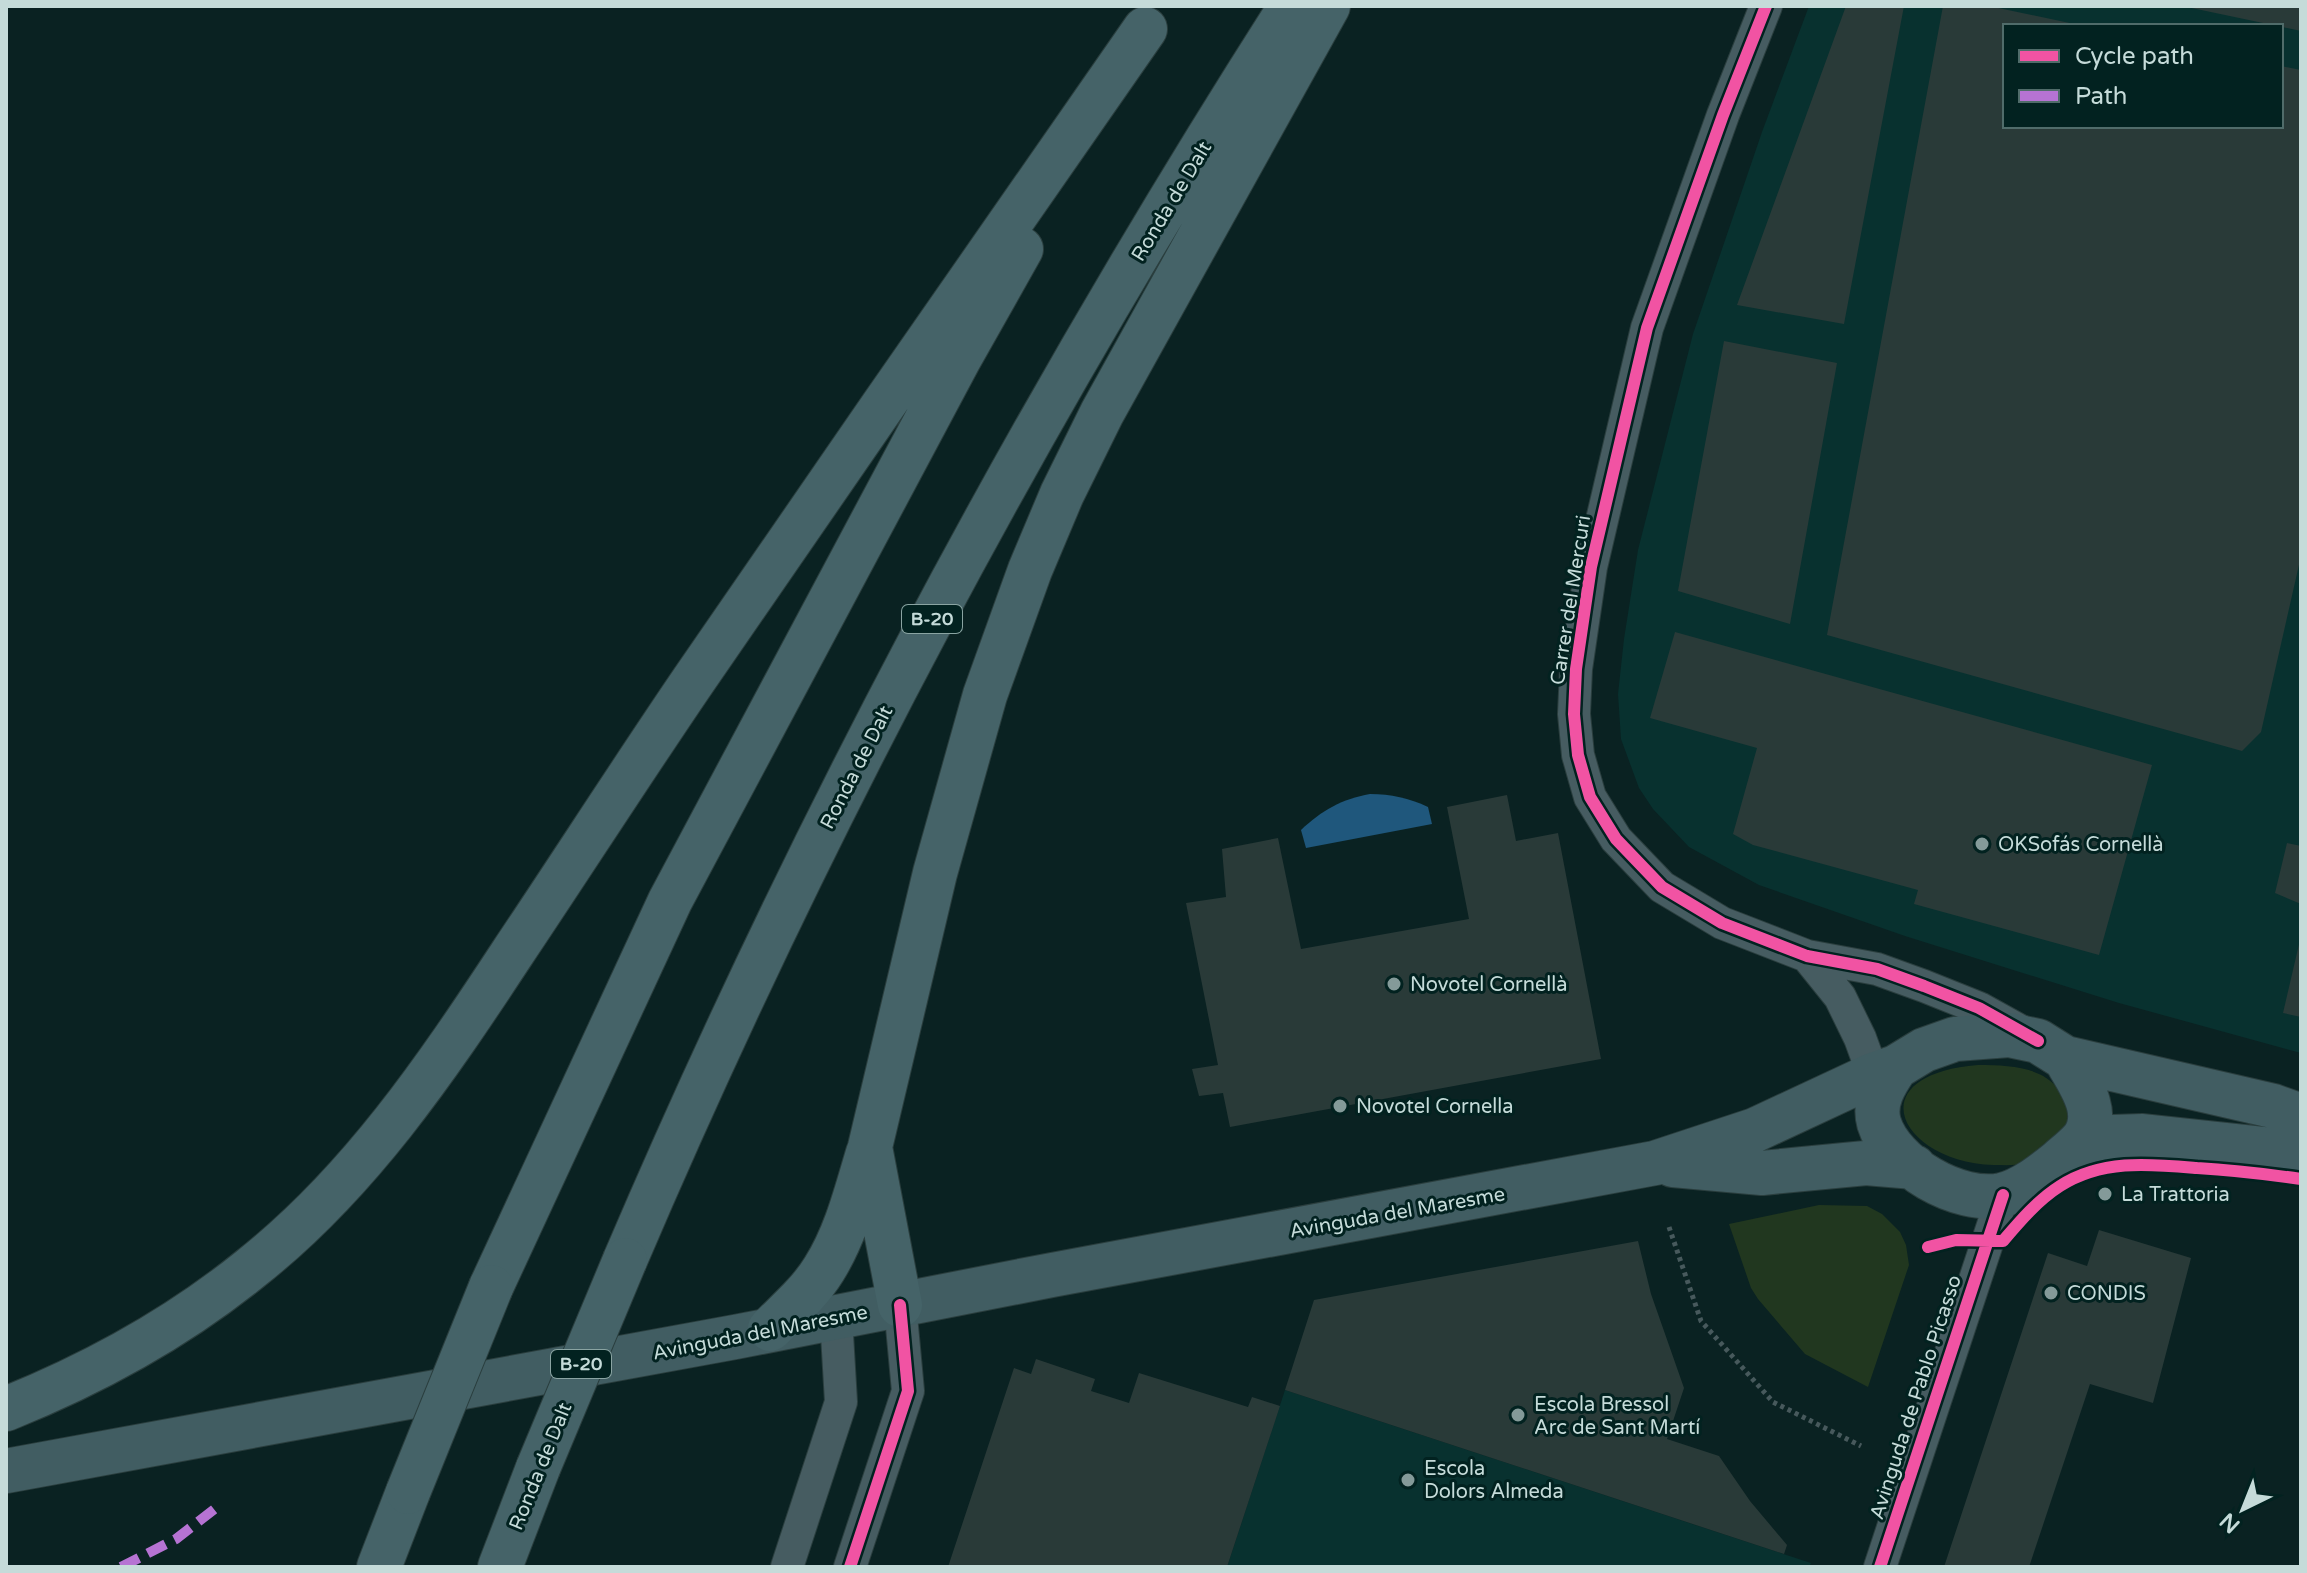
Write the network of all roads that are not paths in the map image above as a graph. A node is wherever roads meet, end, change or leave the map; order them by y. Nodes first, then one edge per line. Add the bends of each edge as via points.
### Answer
1 (1291, 6) edge
2 (1328, 6) edge
3 (1766, 6) edge
4 (1152, 17) edge
5 (1807, 956) junction
6 (2051, 1049) junction
7 (1883, 1079) junction
8 (2301, 1116) edge
9 (2080, 1143) junction
10 (870, 1147) junction
11 (2301, 1153) edge
12 (1655, 1163) junction
13 (1914, 1167) junction
14 (2003, 1195) junction
15 (900, 1305) junction
16 (836, 1317) junction
17 (770, 1329) junction
18 (6, 1409) edge
19 (6, 1471) edge
20 (379, 1567) edge
21 (500, 1567) edge
22 (787, 1567) edge
23 (850, 1567) edge
24 (1880, 1567) edge

1 - 21 highway, Ronda de Dalt / B-20, bridge via 1070,372 913,654 685,1121
2 - 10 highway via 1102,413 1030,570 985,695 952,813
3 - 5 street, Carrer del Mercuri via 1647,328 1591,567 1574,714 1590,797 1616,839 1662,887 1722,923
4 - 18 highway via 679,702 448,1050 380,1141 305,1220 205,1303 99,1368
4 - 20 highway, bridge via 959,359 670,901 491,1287
5 - 6 street, Carrer del Mercuri via 1877,969 1924,986 1979,1008
5 - 7 street, Carrer del Mercuri via 1840,997
6 - 7 main road via 2009,1035 1955,1039 1924,1050
6 - 8 main road
6 - 9 main road via 2089,1103 2091,1122
7 - 12 main road
7 - 13 main road via 1879,1122 1891,1146
9 - 11 main road via 2143,1136
9 - 14 main road via 2027,1184
10 - 15 highway
10 - 17 highway via 849,1218 830,1259
12 - 13 main road via 1762,1173 1866,1163
12 - 15 main road, Avinguda del Maresme
13 - 14 main road via 1950,1190 1977,1197
14 - 24 street, Avinguda de Pablo Picasso
15 - 16 main road, Avinguda del Maresme
15 - 23 street via 908,1391
16 - 17 main road, Avinguda del Maresme
16 - 22 street via 841,1402
17 - 19 main road, Avinguda del Maresme

